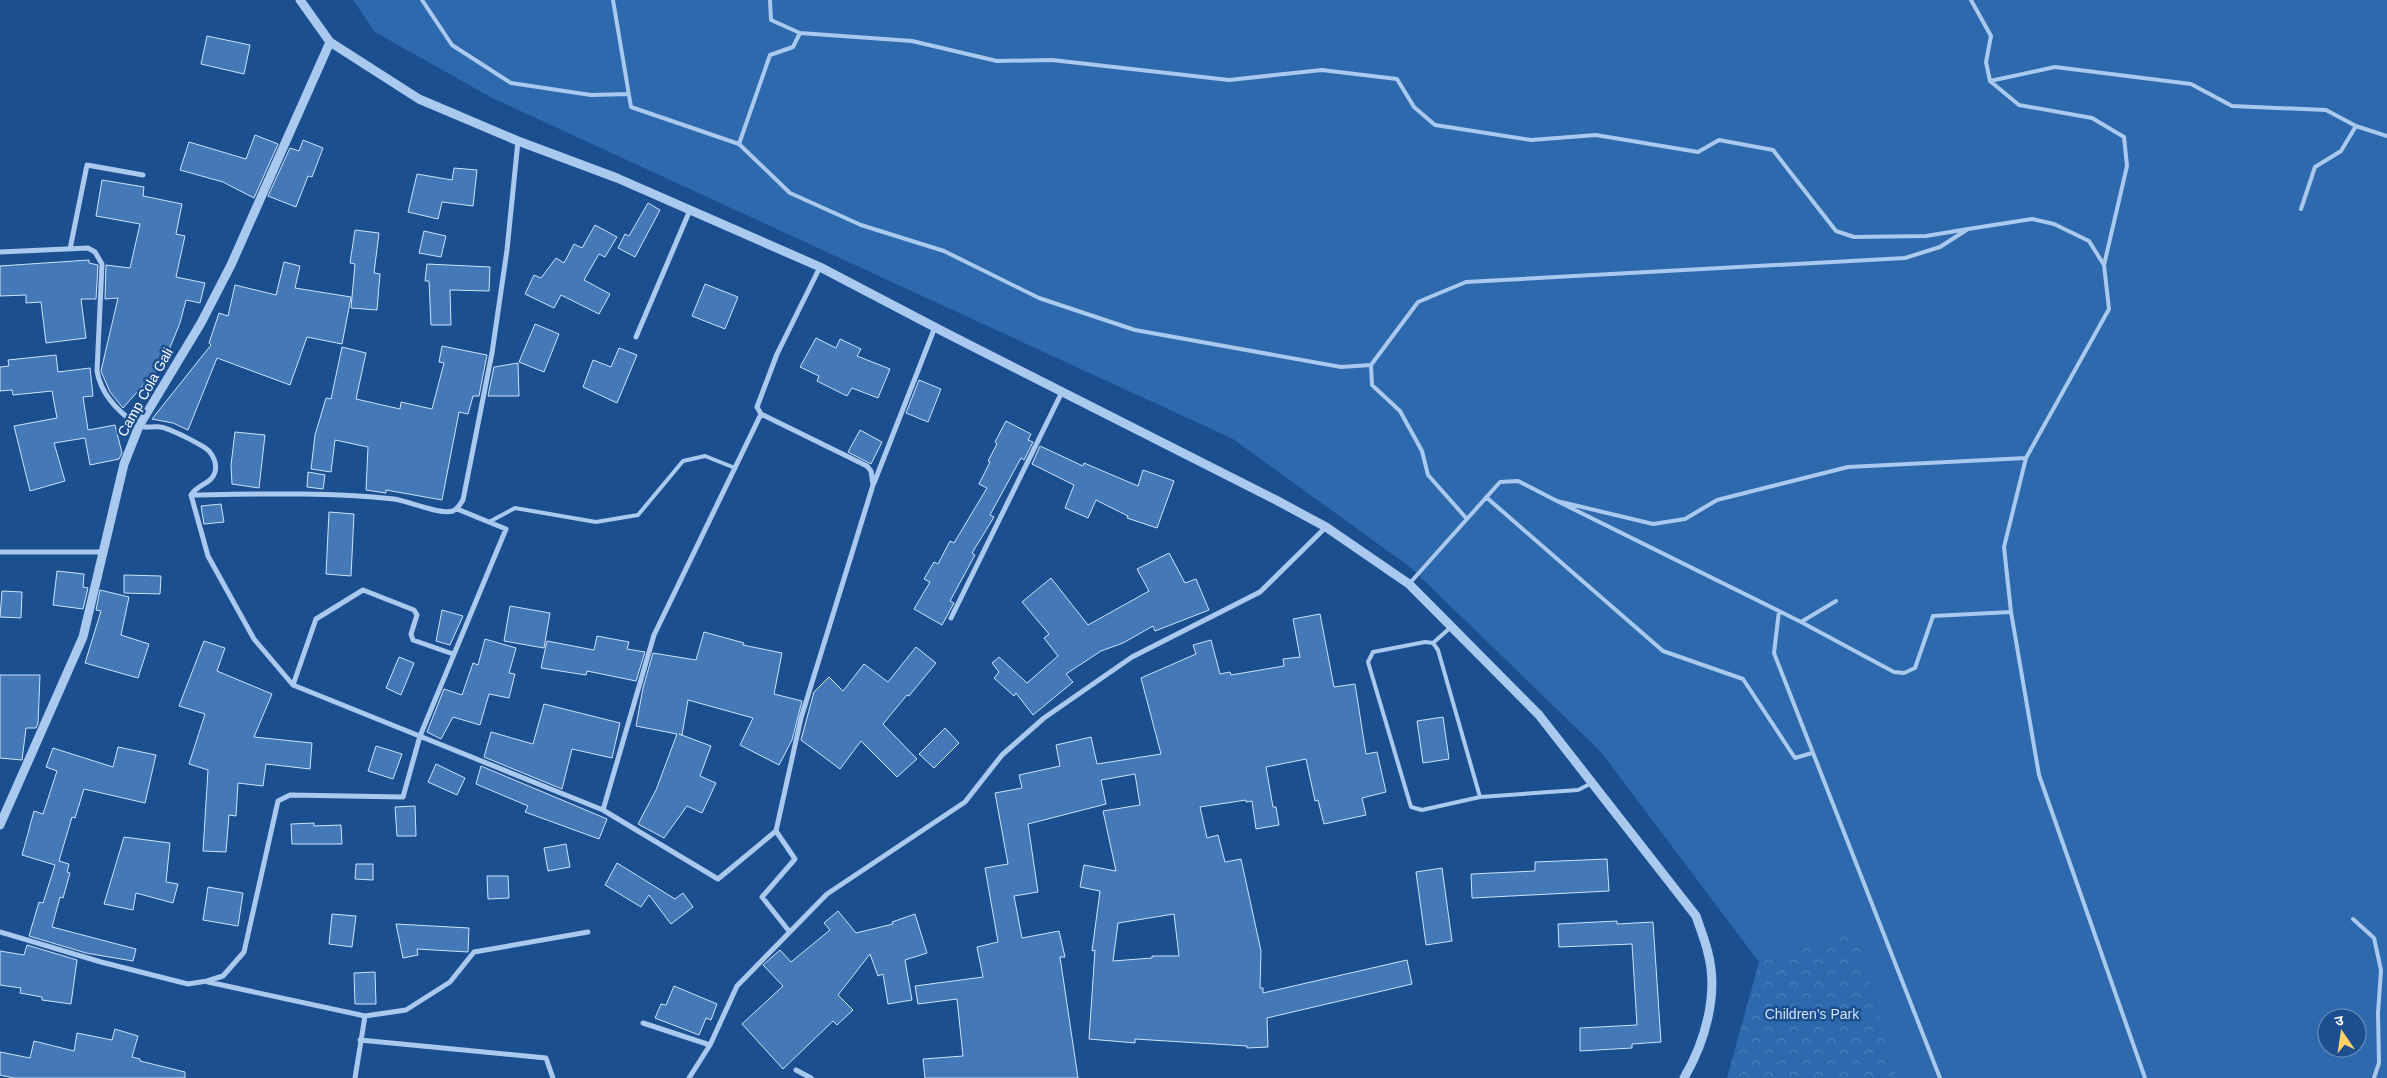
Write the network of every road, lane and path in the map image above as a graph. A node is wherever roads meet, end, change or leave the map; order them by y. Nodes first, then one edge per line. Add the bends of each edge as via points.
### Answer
1 (300, 0) edge
2 (422, 0) edge
3 (613, 0) edge
4 (770, 0) edge
5 (1972, 0) edge
6 (800, 33) junction
7 (330, 42) junction
8 (1990, 82) junction
9 (629, 94) junction
10 (2356, 126) junction
11 (2387, 136) edge
12 (518, 141) junction
13 (739, 144) junction
14 (143, 175) dead end
15 (2301, 209) dead end
16 (690, 210) junction
17 (1968, 229) junction
18 (70, 249) junction
19 (0, 252) edge
20 (2104, 265) junction
21 (820, 267) junction
22 (934, 327) junction
23 (636, 337) dead end
24 (1371, 365) junction
25 (1062, 392) junction
26 (761, 414) junction
27 (139, 426) junction
28 (2026, 458) junction
29 (735, 468) junction
30 (873, 485) junction
31 (191, 495) junction
32 (1486, 497) junction
33 (1557, 501) junction
34 (457, 509) junction
35 (1467, 519) junction
36 (489, 522) junction
37 (1326, 527) junction
38 (0, 552) edge
39 (103, 552) junction
40 (1409, 584) junction
41 (1836, 601) dead end
42 (1780, 611) junction
43 (2011, 612) junction
44 (951, 618) dead end
45 (1801, 622) junction
46 (1451, 627) junction
47 (1433, 644) junction
48 (453, 654) junction
49 (293, 685) junction
50 (420, 736) junction
51 (1812, 753) junction
52 (1592, 783) junction
53 (1480, 797) junction
54 (602, 810) junction
55 (1, 820) edge
56 (776, 832) junction
57 (2353, 920) dead end
58 (789, 931) junction
59 (0, 932) edge
60 (588, 932) dead end
61 (207, 981) junction
62 (365, 1016) junction
63 (643, 1023) dead end
64 (360, 1040) junction
65 (710, 1045) junction
66 (796, 1070) dead end
67 (355, 1078) edge
68 (553, 1078) edge
69 (689, 1078) edge
70 (811, 1078) edge
71 (1684, 1078) edge
72 (1940, 1078) edge
73 (2145, 1078) edge
74 (2374, 1078) edge

1 - 7 street
2 - 9 lane via 452,45 511,83 591,95
3 - 9 lane
4 - 6 lane via 771,20
5 - 8 lane via 1991,36 1986,62
6 - 13 lane via 793,47 770,55
6 - 17 lane via 912,42 997,61 1052,60 1230,80 1322,70 1397,79 1414,107 1434,126 1531,140 1596,136 1698,152 1719,140 1772,150 1836,231 1854,237 1926,236
7 - 12 street via 418,100
7 - 27 street, Camp Cola Gali via 231,265 201,323
8 - 10 lane via 2054,67 2064,68 2192,84 2232,106 2326,110
8 - 20 lane via 2019,105 2092,118 2124,137 2127,166
9 - 13 lane via 631,107
10 - 11 lane
10 - 15 lane via 2341,151 2315,167
12 - 16 street via 617,178
12 - 34 street via 492,353 463,500
13 - 24 lane via 790,193 861,225 944,251 1039,298 1135,330 1341,367
14 - 18 street via 87,165
16 - 21 street
16 - 23 street
17 - 20 lane via 2032,219 2054,224 2089,241
17 - 24 lane via 1940,246 1905,258 1466,282 1418,302
18 - 19 street
18 - 27 street via 88,248 100,258 97,371 100,384 105,395
20 - 28 lane via 2110,309
21 - 22 street
21 - 26 street via 777,354 758,402
22 - 25 street
22 - 30 street
24 - 35 lane via 1372,385 1400,411 1422,451 1428,475
25 - 37 street
25 - 44 street
26 - 29 street
26 - 30 street via 867,466
27 - 31 street via 162,427 208,449 215,459 215,474 197,486
27 - 39 street, Camp Cola Gali via 124,464
28 - 33 lane via 1848,467 1717,500 1685,519 1653,524
28 - 43 lane via 2004,547
29 - 36 lane via 705,456 683,461 638,516 596,522 515,508
29 - 54 street via 654,635
30 - 56 street via 801,718
31 - 34 street via 338,494 396,499 444,511
31 - 49 street via 208,556 254,639
32 - 33 lane via 1500,482 1518,481
32 - 35 lane
32 - 51 lane via 1663,652 1743,679 1796,758
33 - 42 lane
34 - 36 street
35 - 40 lane
36 - 48 street via 506,529
37 - 40 street
37 - 58 street via 1260,592 1132,656 1044,718 1002,755 966,802 827,894
38 - 39 street
39 - 55 street, Camp Cola Gali via 82,637
40 - 46 street
41 - 45 lane
42 - 45 lane
42 - 51 lane via 1774,652
43 - 45 lane via 1933,616 1915,668 1904,673 1894,672
43 - 73 lane via 2039,775
46 - 47 lane
46 - 52 street via 1539,715
47 - 53 lane via 1438,650
47 - 53 lane via 1425,642 1373,652 1368,662 1411,808 1422,810
48 - 49 street via 414,640 411,634 417,615 414,610 363,590 316,619
48 - 50 street
49 - 50 street
50 - 54 street
50 - 61 street via 403,797 290,795 278,801 244,952 223,976
51 - 72 lane
52 - 53 lane via 1578,790
52 - 71 street via 1696,916 1709,954 1712,989 1706,1024
54 - 56 street via 718,879
56 - 58 street via 796,859 762,897
57 - 74 lane via 2374,938 2381,970 2379,1063
58 - 65 street via 737,986
59 - 61 street via 188,984
60 - 62 street via 474,952 450,982 406,1010
61 - 62 street
62 - 64 street
63 - 65 street
64 - 67 street
64 - 68 street via 546,1058
65 - 69 street
66 - 70 street

